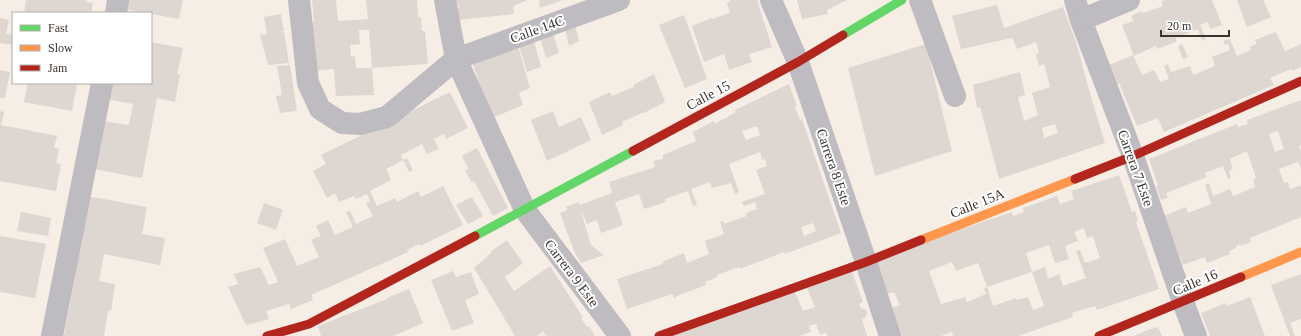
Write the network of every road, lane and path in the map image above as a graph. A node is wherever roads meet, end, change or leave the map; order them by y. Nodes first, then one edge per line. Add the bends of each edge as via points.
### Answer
1 (118, 0) edge
2 (299, 0) edge
3 (445, 0) edge
4 (619, 0) edge
5 (771, 0) edge
6 (902, 0) edge
7 (920, 0) edge
8 (1129, 0) edge
9 (1078, 10) edge
10 (116, 12) edge
11 (456, 59) junction
12 (798, 62) junction
13 (1301, 81) edge
14 (102, 84) edge
15 (955, 96) dead end
16 (1133, 156) junction
17 (525, 210) junction
18 (1301, 252) edge
19 (866, 262) junction
20 (1183, 302) junction
21 (310, 330) edge
22 (52, 336) edge
23 (267, 336) edge
24 (620, 336) edge
25 (659, 336) edge
26 (890, 336) edge
27 (1099, 336) edge
28 (1196, 336) edge

1 - 10 street
2 - 11 street via 308,83 320,109 342,123 360,124 387,117
3 - 11 street, Carrera 9 Este
4 - 11 street, Calle 14C
5 - 12 street, Carrera 8 Este
6 - 12 street, Calle 15
7 - 15 street
8 - 9 street
9 - 16 street, Carrera 7 Este
11 - 17 street, Carrera 9 Este
12 - 17 street, Calle 15
12 - 19 street, Carrera 8 Este
13 - 16 street, Calle 15A
14 - 22 street
16 - 19 street, Calle 15A
16 - 20 street, Carrera 7 Este
17 - 21 street, Calle 15
17 - 24 street, Carrera 9 Este
18 - 20 street, Calle 16
19 - 25 street, Calle 15A
19 - 26 street, Carrera 8 Este
20 - 27 street, Calle 16
20 - 28 street, Carrera 7 Este
21 - 23 street, Calle 15

